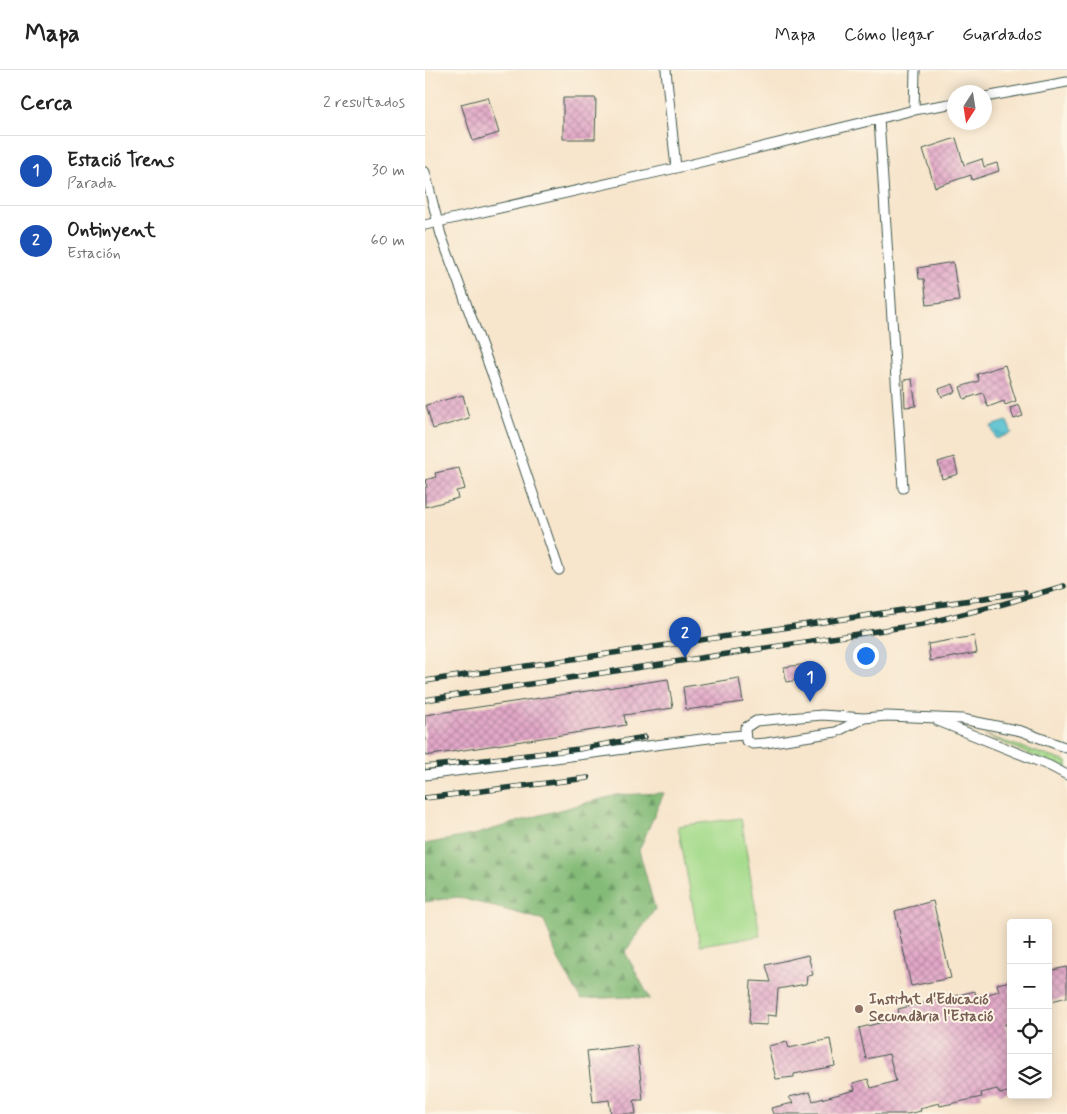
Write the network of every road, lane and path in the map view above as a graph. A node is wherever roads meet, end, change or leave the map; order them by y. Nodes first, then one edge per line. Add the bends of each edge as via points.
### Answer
1 (666, 70) edge
2 (915, 70) edge
3 (1067, 82) edge
4 (992, 96) edge
5 (947, 104) edge
6 (914, 110) junction
7 (879, 118) junction
8 (676, 168) junction
9 (425, 172) edge
10 (438, 222) junction
11 (425, 225) edge
12 (903, 488) dead end
13 (559, 570) dead end
14 (864, 718) junction
15 (931, 718) junction
16 (744, 734) junction
17 (1067, 748) edge
18 (1067, 775) edge
19 (425, 776) edge

1 - 8 lane
2 - 6 lane
3 - 4 lane
5 - 6 lane
6 - 7 lane
7 - 8 lane
7 - 12 lane
8 - 10 lane
9 - 10 lane
10 - 11 lane
10 - 13 lane
14 - 15 lane
14 - 16 lane via 821,715 756,721 745,728
14 - 16 lane via 835,732 766,743 753,744 746,741
15 - 17 lane via 962,719 1021,731
15 - 18 lane
16 - 19 lane

